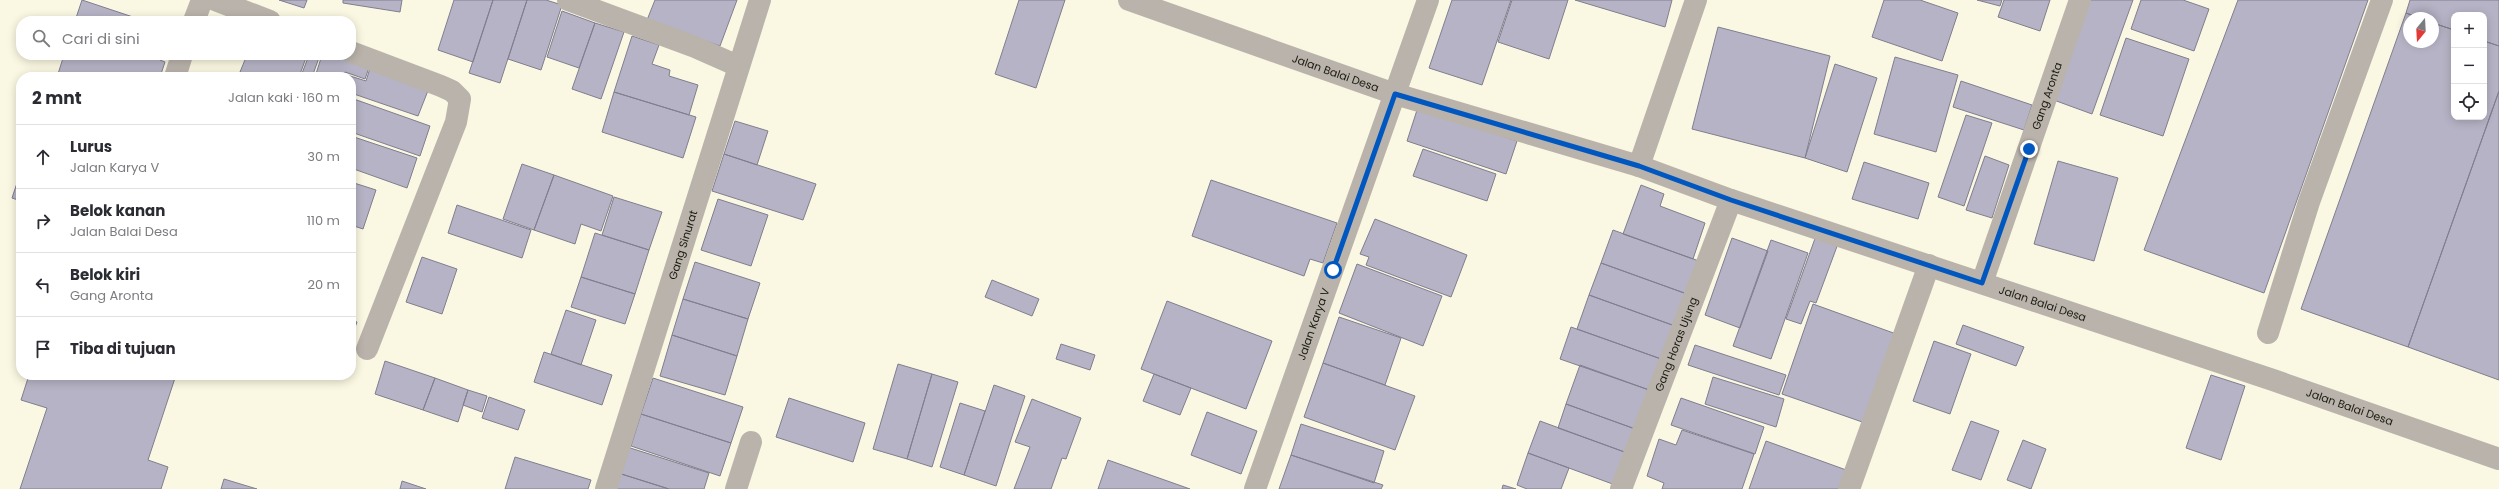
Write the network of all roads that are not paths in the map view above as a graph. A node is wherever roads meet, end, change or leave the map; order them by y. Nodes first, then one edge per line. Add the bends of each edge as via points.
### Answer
1 (202, 0) edge
2 (215, 0) edge
3 (568, 0) edge
4 (760, 0) edge
5 (1129, 0) edge
6 (1428, 0) edge
7 (1696, 0) edge
8 (2080, 0) edge
9 (2382, 0) edge
10 (196, 16) edge
11 (257, 16) edge
12 (356, 54) edge
13 (180, 60) edge
14 (738, 66) junction
15 (177, 72) edge
16 (1395, 94) junction
17 (1639, 166) junction
18 (1731, 200) junction
19 (1929, 265) junction
20 (1982, 283) junction
21 (2268, 333) dead end
22 (367, 349) dead end
23 (751, 442) dead end
24 (2499, 459) edge
25 (606, 489) edge
26 (736, 489) edge
27 (1255, 489) edge
28 (1621, 489) edge
29 (1849, 489) edge

1 - 10 street
2 - 11 street
3 - 14 street via 695,47
4 - 14 street, Gang Sinurat
5 - 16 street, Jalan Balai Desa
6 - 16 street, Jalan Karya V
7 - 17 street
8 - 20 street, Gang Aronta
9 - 21 street via 2309,202
12 - 22 street via 441,86 452,91 460,99 456,122
13 - 15 street
14 - 25 street, Gang Sinurat
16 - 17 street, Jalan Balai Desa
16 - 27 street, Jalan Karya V
17 - 18 street, Jalan Balai Desa
18 - 19 street, Jalan Balai Desa
18 - 28 street, Gang Horas Ujung
19 - 20 street, Jalan Balai Desa
19 - 29 street
20 - 24 street, Jalan Balai Desa
23 - 26 street

